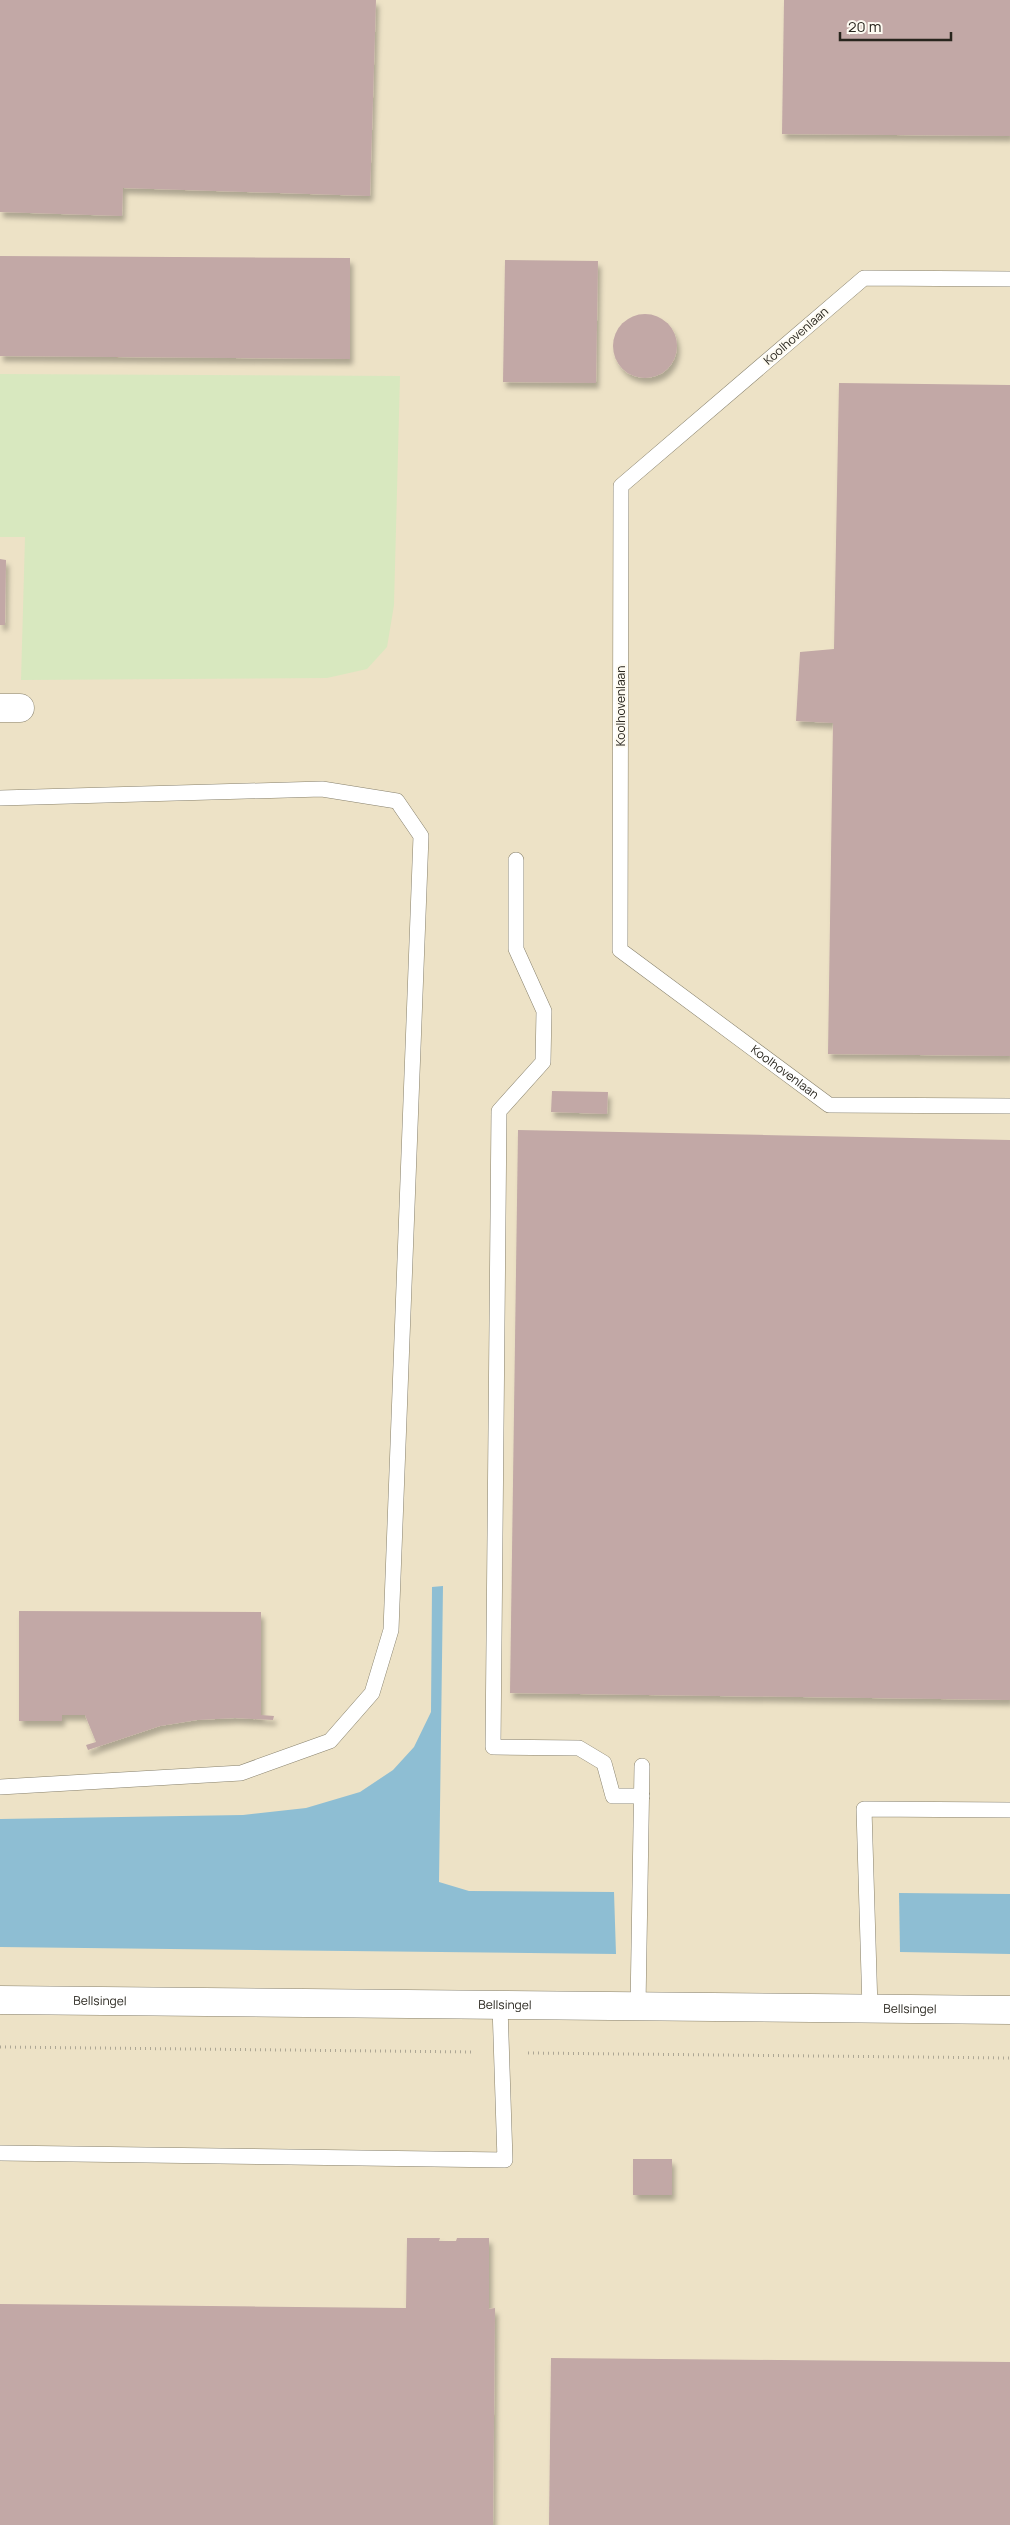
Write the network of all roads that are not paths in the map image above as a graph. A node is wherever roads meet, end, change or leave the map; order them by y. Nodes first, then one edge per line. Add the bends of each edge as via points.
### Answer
1 (1010, 279) edge
2 (0, 798) edge
3 (516, 860) dead end
4 (1010, 1106) edge
5 (642, 1766) dead end
6 (0, 1787) edge
7 (642, 1796) junction
8 (1010, 1810) edge
9 (0, 2000) edge
10 (500, 2006) junction
11 (638, 2007) junction
12 (870, 2009) junction
13 (1010, 2010) edge
14 (0, 2153) edge

1 - 4 lane, Koolhovenlaan via 864,278 621,486 620,950 829,1105
2 - 6 lane via 322,789 397,801 421,836 391,1630 372,1693 330,1741 241,1773
3 - 7 lane via 516,948 544,1011 544,1053 543,1062 499,1111 493,1747 579,1748 604,1763 613,1796
5 - 7 lane
7 - 11 lane
8 - 12 lane via 864,1809
9 - 10 street, Bellsingel
10 - 11 street, Bellsingel
10 - 14 lane via 505,2160
11 - 12 street, Bellsingel
12 - 13 street, Bellsingel

